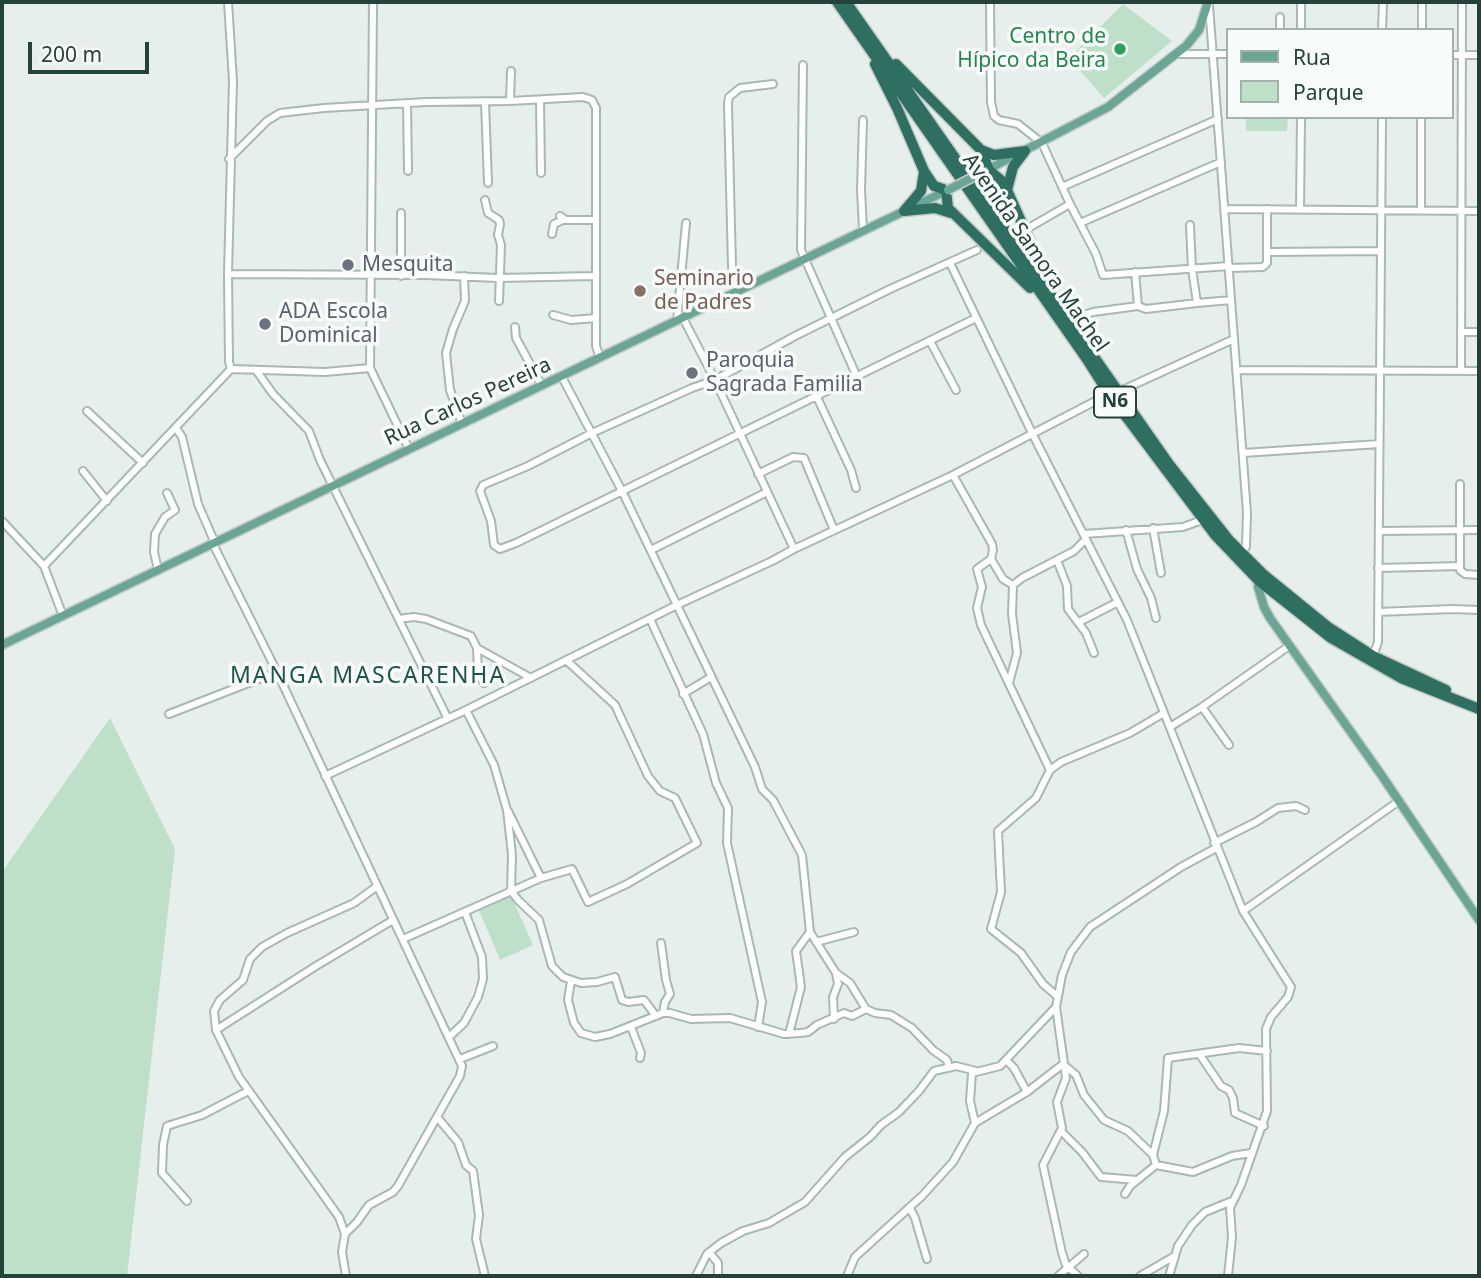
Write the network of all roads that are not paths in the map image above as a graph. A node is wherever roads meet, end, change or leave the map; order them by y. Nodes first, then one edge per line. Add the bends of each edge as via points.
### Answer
1 (228, 2) edge
2 (373, 2) edge
3 (837, 2) edge
4 (846, 2) edge
5 (990, 2) edge
6 (1208, 2) edge
7 (1301, 2) edge
8 (1382, 2) edge
9 (1422, 2) edge
10 (1462, 2) edge
11 (1280, 17) dead end
12 (1280, 28) edge
13 (1301, 28) edge
14 (1382, 28) edge
15 (1422, 28) edge
16 (876, 51) junction
17 (1175, 54) junction
18 (1213, 54) junction
19 (1226, 54) edge
20 (1453, 55) edge
21 (1462, 55) junction
22 (1479, 55) edge
23 (803, 65) dead end
24 (511, 71) dead end
25 (773, 83) dead end
26 (540, 100) junction
27 (485, 102) junction
28 (510, 102) junction
29 (407, 103) junction
30 (371, 105) junction
31 (1218, 119) junction
32 (1301, 119) edge
33 (1382, 119) edge
34 (1421, 119) edge
35 (863, 120) dead end
36 (1042, 143) junction
37 (981, 150) junction
38 (1025, 151) junction
39 (229, 159) junction
40 (1221, 162) junction
41 (987, 170) junction
42 (408, 171) dead end
43 (924, 172) junction
44 (541, 173) dead end
45 (488, 183) dead end
46 (1062, 187) junction
47 (947, 190) junction
48 (1007, 190) junction
49 (485, 200) dead end
50 (1070, 204) junction
51 (1224, 209) junction
52 (1267, 209) junction
53 (1300, 210) junction
54 (904, 211) junction
55 (1381, 211) junction
56 (1421, 211) junction
57 (1462, 211) junction
58 (1479, 211) edge
59 (401, 213) dead end
60 (952, 213) junction
61 (595, 220) junction
62 (686, 223) dead end
63 (1080, 223) junction
64 (1190, 225) dead end
65 (863, 229) junction
66 (1025, 230) junction
67 (552, 234) dead end
68 (977, 250) dead end
69 (1381, 251) junction
70 (1267, 252) junction
71 (804, 260) junction
72 (950, 263) junction
73 (1229, 267) junction
74 (1192, 269) junction
75 (1135, 272) junction
76 (228, 274) junction
77 (370, 275) junction
78 (401, 276) junction
79 (464, 276) junction
80 (595, 276) junction
81 (498, 278) junction
82 (738, 290) junction
83 (1231, 300) junction
84 (499, 301) dead end
85 (1197, 303) junction
86 (1048, 304) junction
87 (1138, 306) junction
88 (1060, 309) junction
89 (553, 315) dead end
90 (596, 318) junction
91 (976, 318) junction
92 (680, 319) junction
93 (831, 320) junction
94 (1068, 320) junction
95 (515, 327) dead end
96 (1461, 332) junction
97 (1479, 332) edge
98 (1234, 339) junction
99 (930, 341) junction
100 (600, 358) junction
101 (370, 368) junction
102 (231, 369) junction
103 (256, 370) junction
104 (1236, 370) junction
105 (1380, 370) junction
106 (1461, 370) junction
107 (1479, 370) edge
108 (562, 377) junction
109 (857, 377) junction
110 (715, 380) junction
111 (542, 386) junction
112 (956, 390) dead end
113 (1114, 393) junction
114 (817, 397) junction
115 (88, 411) dead end
116 (462, 424) junction
117 (176, 428) junction
118 (592, 433) junction
119 (740, 434) junction
120 (1033, 435) junction
121 (1379, 444) junction
122 (409, 449) junction
123 (1243, 453) junction
124 (143, 463) junction
125 (83, 471) dead end
126 (758, 474) junction
127 (953, 475) junction
128 (1460, 484) dead end
129 (333, 486) junction
130 (856, 488) dead end
131 (622, 491) junction
132 (167, 492) dead end
133 (767, 492) junction
134 (107, 501) junction
135 (1202, 520) junction
136 (2, 522) edge
137 (1153, 528) junction
138 (834, 530) junction
139 (1126, 530) junction
140 (1460, 530) junction
141 (1479, 530) edge
142 (1379, 531) junction
143 (1085, 536) junction
144 (214, 543) junction
145 (794, 548) junction
146 (651, 551) junction
147 (1241, 552) junction
148 (991, 559) junction
149 (1057, 560) junction
150 (44, 566) junction
151 (1460, 566) junction
152 (1378, 568) junction
153 (159, 570) junction
154 (1161, 573) dead end
155 (1479, 575) edge
156 (1259, 581) junction
157 (1013, 585) junction
158 (1118, 602) junction
159 (677, 605) junction
160 (1479, 610) edge
161 (1378, 612) junction
162 (64, 616) junction
163 (1156, 618) dead end
164 (399, 619) junction
165 (650, 619) junction
166 (1079, 622) junction
167 (3, 641) edge
168 (1289, 646) junction
169 (477, 648) junction
170 (1094, 653) dead end
171 (1373, 656) junction
172 (566, 660) junction
173 (277, 672) junction
174 (711, 677) junction
175 (531, 678) junction
176 (484, 683) dead end
177 (1009, 683) junction
178 (683, 694) junction
179 (1479, 702) edge
180 (1202, 707) junction
181 (1479, 709) edge
182 (466, 710) junction
183 (1164, 713) junction
184 (169, 714) dead end
185 (447, 717) junction
186 (1170, 727) junction
187 (1229, 745) dead end
188 (1050, 770) junction
189 (325, 776) junction
190 (1399, 801) junction
191 (507, 810) junction
192 (1305, 810) dead end
193 (1215, 846) junction
194 (541, 878) junction
195 (376, 887) junction
196 (511, 891) junction
197 (1243, 911) junction
198 (466, 912) junction
199 (393, 920) junction
200 (1479, 920) edge
201 (810, 932) junction
202 (854, 932) dead end
203 (403, 939) junction
204 (817, 942) junction
205 (661, 943) dead end
206 (836, 973) junction
207 (570, 981) junction
208 (1057, 996) junction
209 (1056, 1007) junction
210 (866, 1009) junction
211 (659, 1015) junction
212 (834, 1019) junction
213 (631, 1027) junction
214 (758, 1027) junction
215 (216, 1030) junction
216 (789, 1034) junction
217 (449, 1037) junction
218 (493, 1046) dead end
219 (1267, 1051) junction
220 (1200, 1055) junction
221 (640, 1058) dead end
222 (460, 1059) junction
223 (1006, 1060) junction
224 (1063, 1064) junction
225 (949, 1067) junction
226 (976, 1070) junction
227 (248, 1091) junction
228 (1027, 1092) junction
229 (437, 1117) junction
230 (975, 1123) junction
231 (1264, 1126) junction
232 (1062, 1132) junction
233 (1251, 1153) junction
234 (1153, 1155) junction
235 (1156, 1165) junction
236 (1136, 1180) junction
237 (1125, 1194) dead end
238 (187, 1201) dead end
239 (1232, 1201) junction
240 (910, 1208) junction
241 (345, 1234) junction
242 (709, 1252) junction
243 (1084, 1254) dead end
244 (1173, 1257) junction
245 (927, 1259) dead end
246 (1069, 1268) junction
247 (346, 1276) edge
248 (485, 1276) edge
249 (696, 1276) edge
250 (718, 1276) edge
251 (847, 1276) edge
252 (1058, 1276) edge
253 (1078, 1276) edge
254 (1140, 1276) edge
255 (1169, 1276) edge
256 (1228, 1276) edge

1 - 39 street via 233,81
2 - 30 street
3 - 16 highway, Avenida Samora Machel / N6
4 - 16 highway, Avenida Samora Machel / N6
5 - 36 street via 994,116 1018,124
6 - 17 main road, Rua Carlos Pereira via 1195,37
6 - 18 street
7 - 13 street
8 - 14 street
9 - 15 street
10 - 21 street
11 - 12 street
16 - 37 highway
16 - 43 highway
16 - 86 highway, Avenida Samora Machel / N6
16 - 88 highway, Avenida Samora Machel / N6
17 - 18 street
17 - 36 main road, Rua Carlos Pereira via 1108,107
18 - 19 street
18 - 31 street
20 - 21 street
21 - 22 street
21 - 57 street
23 - 71 street
24 - 28 street
25 - 82 street via 740,88 727,104 732,267
26 - 28 street
26 - 44 street
26 - 61 street via 583,97 595,104
27 - 28 street
27 - 29 street
27 - 45 street
29 - 30 street
29 - 42 street
30 - 39 street via 278,114
30 - 77 street
31 - 40 street
31 - 46 street
32 - 53 street
33 - 55 street
34 - 56 street
35 - 65 street
36 - 38 main road, Rua Carlos Pereira
36 - 46 street
37 - 38 highway via 993,155
37 - 41 highway
38 - 41 main road, Rua Carlos Pereira
38 - 48 highway via 1013,167
39 - 76 street
40 - 51 street
40 - 63 street
41 - 47 main road, Rua Carlos Pereira, bridge
41 - 48 highway
43 - 47 highway via 934,186
43 - 54 highway via 921,191
46 - 50 street
47 - 54 main road, Rua Carlos Pereira
47 - 60 highway via 946,205
48 - 66 highway
49 - 81 street via 488,213 500,224
50 - 63 street
50 - 66 street
51 - 52 street
51 - 73 street
52 - 53 street
52 - 70 street
53 - 55 street
54 - 60 highway via 935,208
54 - 65 main road, Rua Carlos Pereira
55 - 56 street
55 - 69 street
56 - 57 street
57 - 58 street
57 - 96 street
59 - 78 street
60 - 86 highway
61 - 67 street via 562,218 554,224
61 - 80 street
62 - 92 street
63 - 75 street via 1102,275
64 - 74 street
65 - 71 main road, Rua Carlos Pereira
66 - 88 highway
68 - 72 street
69 - 70 street
69 - 105 street
70 - 73 street via 1263,267
71 - 82 main road, Rua Carlos Pereira
71 - 93 street
72 - 91 street
72 - 93 street
73 - 74 street
73 - 83 street
74 - 75 street
74 - 85 street
75 - 87 street
76 - 77 street
76 - 102 street
77 - 78 street
77 - 101 street
78 - 79 street
79 - 81 street
79 - 116 street via 465,301 450,338 446,363
80 - 81 street
80 - 90 street
81 - 84 street
82 - 92 main road, Rua Carlos Pereira
83 - 85 street
83 - 98 street
85 - 87 street
86 - 113 highway, Avenida Samora Machel / N6
87 - 94 street
88 - 94 highway, Avenida Samora Machel / N6
89 - 90 street via 571,320
90 - 100 street
91 - 99 street
91 - 120 street
92 - 100 main road, Rua Carlos Pereira
92 - 110 street
93 - 109 street
93 - 110 street
94 - 113 highway, Avenida Samora Machel / N6
95 - 111 street via 516,338
96 - 97 street
96 - 106 street
98 - 104 street
98 - 113 street
99 - 109 street
99 - 112 street
100 - 108 main road, Rua Carlos Pereira
101 - 103 street
101 - 122 street
102 - 103 street
102 - 117 street
103 - 129 street via 309,431
104 - 105 street
104 - 123 street
105 - 106 street
105 - 121 street
106 - 107 street
108 - 111 main road, Rua Carlos Pereira
108 - 118 street
109 - 114 street
110 - 118 street
110 - 119 street
111 - 116 main road, Rua Carlos Pereira
113 - 120 street
113 - 135 highway, Avenida Samora Machel / N6
113 - 147 highway, Avenida Samora Machel / N6 via 1206,514
114 - 119 street
114 - 130 street
115 - 124 street
116 - 122 main road, Rua Carlos Pereira
117 - 124 street
117 - 144 street
118 - 131 street
118 - 131 street via 480,487 494,545 500,549 516,543
119 - 126 street
119 - 131 street
120 - 127 street
120 - 143 street
121 - 123 street
121 - 142 street
122 - 129 main road, Rua Carlos Pereira
123 - 147 street via 1247,513 1246,547
124 - 134 street
125 - 134 street
126 - 133 street
126 - 138 street via 793,457 803,458
127 - 138 street
127 - 148 street via 992,544
128 - 140 street
129 - 144 main road, Rua Carlos Pereira
129 - 164 street
131 - 146 street
132 - 153 street via 175,510 155,534
133 - 145 street
133 - 146 street
134 - 150 street
135 - 137 street via 1183,527
135 - 156 highway, Avenida Samora Machel / N6
136 - 150 street
137 - 139 street
137 - 154 street
138 - 145 street
139 - 143 street
139 - 163 street
140 - 141 street
140 - 142 street
140 - 151 street
142 - 152 street
143 - 149 street via 1074,551
143 - 158 street
144 - 153 main road, Rua Carlos Pereira
144 - 173 street
145 - 159 street
146 - 159 street
147 - 171 highway, Avenida Samora Machel / N6 via 1286,595
148 - 157 street via 1003,579
148 - 177 street via 977,569 982,587 977,608
149 - 157 street
149 - 166 street via 1069,608
150 - 162 street
151 - 152 street
151 - 155 street via 1463,573
152 - 161 street
153 - 162 main road, Rua Carlos Pereira
156 - 168 main road via 1264,607
156 - 181 highway, Avenida Samora Machel / N6 via 1368,661
157 - 177 street via 1017,653
158 - 166 street
158 - 183 street
159 - 165 street
159 - 174 street
160 - 161 street
161 - 171 street
162 - 167 main road, Rua Carlos Pereira
164 - 169 street via 426,619 471,636
164 - 185 street
165 - 172 street
165 - 178 street
166 - 170 street
168 - 180 street
168 - 190 main road
169 - 175 street
169 - 176 street via 478,674
171 - 179 highway, Avenida Samora Machel / N6
172 - 175 street
172 - 194 street via 615,705 648,776 675,798 697,844 588,902 572,869
173 - 184 street
173 - 189 street
174 - 178 street
174 - 201 street via 762,789 773,800 802,855
175 - 182 street
177 - 188 street
178 - 214 street via 703,734 728,808 727,843 762,1002
180 - 186 street
180 - 187 street
182 - 185 street
182 - 191 street via 494,765
183 - 186 street
183 - 188 street
185 - 189 street
186 - 193 street
188 - 208 street via 1036,798 998,831 1001,892 991,929 1021,953
189 - 195 street
190 - 197 street
190 - 200 main road
191 - 194 street
191 - 196 street
192 - 193 street via 1278,808
193 - 197 street
193 - 208 street via 1090,927 1070,952
194 - 196 street
195 - 199 street
195 - 215 street via 253,955 243,980 216,1005
196 - 198 street
196 - 207 street via 539,920 552,967
197 - 219 street via 1292,987 1269,1022
198 - 203 street
198 - 217 street via 482,957 483,979 464,1023
199 - 203 street
199 - 215 street
201 - 204 street
201 - 216 street via 796,951 801,987
202 - 204 street
203 - 217 street
204 - 206 street
205 - 211 street via 670,994
206 - 210 street via 850,983
206 - 212 street
207 - 211 street via 588,984 615,977 622,1000 644,1000
207 - 213 street via 569,1005 581,1034 597,1037
208 - 209 street
209 - 223 street
209 - 224 street
210 - 212 street
210 - 225 street via 891,1015 912,1028
211 - 213 street
211 - 214 street via 730,1018
212 - 216 street via 808,1032
213 - 221 street
214 - 216 street
215 - 227 street
217 - 222 street
218 - 222 street
219 - 220 street via 1239,1048
219 - 231 street
220 - 231 street via 1221,1086 1229,1090 1235,1113
220 - 234 street via 1168,1058 1164,1111
222 - 229 street via 460,1074
223 - 226 street via 996,1068
223 - 228 street
224 - 228 street
224 - 232 street via 1066,1078 1057,1102
224 - 234 street via 1076,1074 1084,1095 1104,1120 1128,1131
225 - 226 street
225 - 242 street via 932,1072 899,1112 845,1157 805,1202 769,1223 732,1236
226 - 230 street via 971,1075
227 - 238 street via 202,1115 167,1126 162,1173
227 - 241 street via 321,1189
228 - 230 street
229 - 241 street via 398,1186 369,1205
229 - 248 street via 458,1142 473,1171 480,1215 476,1239
230 - 240 street via 953,1162
231 - 233 street
232 - 236 street via 1101,1177
232 - 246 street via 1043,1165
233 - 235 street via 1193,1172
233 - 239 street
234 - 235 street
235 - 236 street
236 - 237 street
239 - 244 street via 1201,1215
239 - 256 street
240 - 245 street
240 - 251 street via 855,1257
241 - 247 street
242 - 249 street
242 - 250 street via 718,1263
243 - 246 street
244 - 254 street
244 - 255 street
246 - 252 street
246 - 253 street

